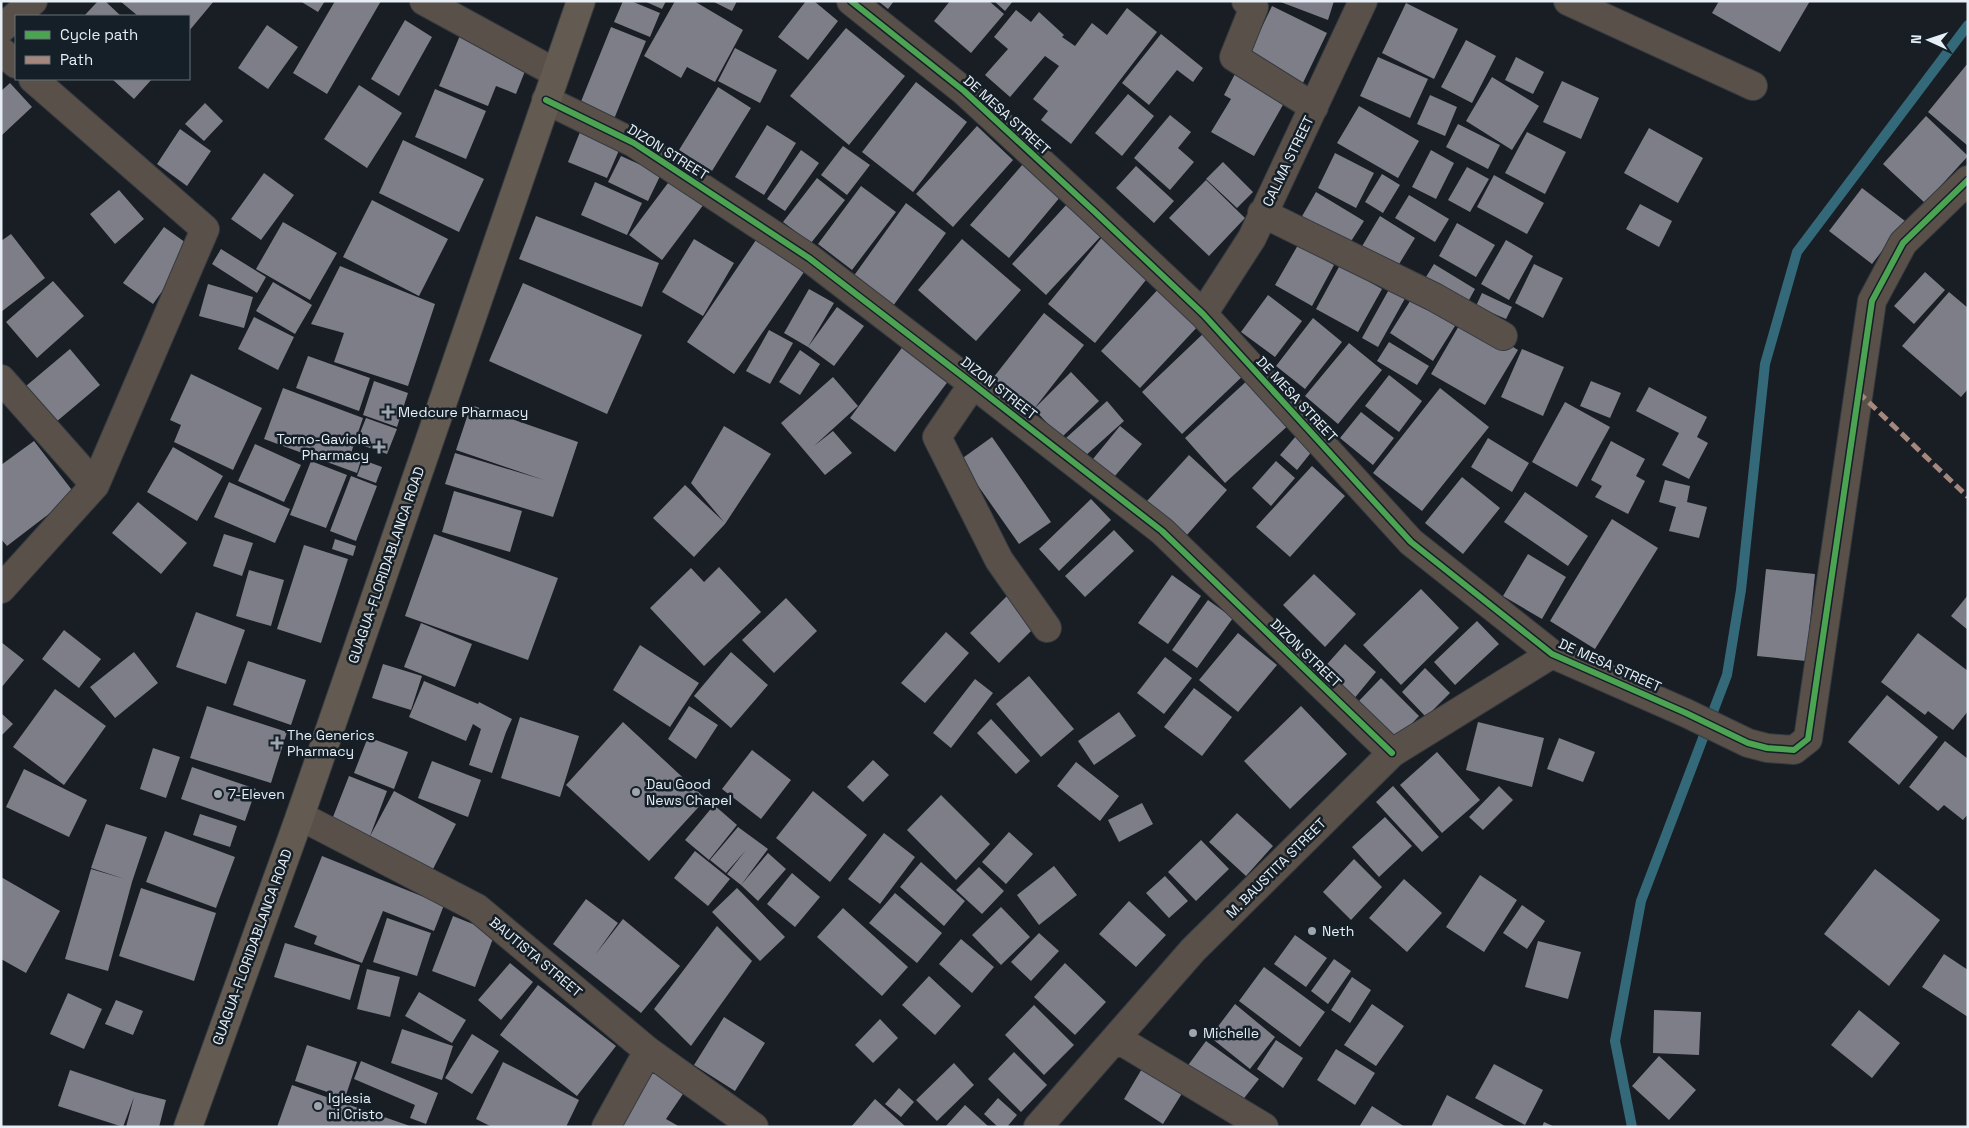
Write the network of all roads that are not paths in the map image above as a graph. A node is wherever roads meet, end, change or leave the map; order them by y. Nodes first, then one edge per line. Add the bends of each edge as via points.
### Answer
1 (33, 1) edge
2 (424, 1) edge
3 (581, 1) edge
4 (851, 1) edge
5 (1246, 1) edge
6 (1363, 1) edge
7 (1568, 1) edge
8 (17, 15) edge
9 (15, 17) edge
10 (1, 29) edge
11 (1, 51) edge
12 (15, 63) edge
13 (556, 73) junction
14 (34, 80) edge
15 (1753, 86) dead end
16 (546, 100) junction
17 (1314, 107) junction
18 (1968, 180) edge
19 (1262, 213) junction
20 (1203, 314) junction
21 (1503, 336) dead end
22 (1, 379) edge
23 (973, 384) junction
24 (95, 485) junction
25 (1, 588) edge
26 (1047, 628) dead end
27 (1552, 654) junction
28 (1392, 753) junction
29 (300, 816) junction
30 (1116, 1038) junction
31 (648, 1050) junction
32 (188, 1127) edge
33 (606, 1127) edge
34 (754, 1127) edge
35 (1038, 1127) edge
36 (1264, 1127) edge

1 - 8 street
2 - 13 street
3 - 13 main road, GUAGUA-FLORIDABLANCA ROAD
4 - 20 street, DE MESA STREET via 964,91
5 - 17 street via 1254,7 1234,57
6 - 17 street, CALMA STREET
7 - 15 street
9 - 10 street
11 - 12 street
13 - 16 main road, GUAGUA-FLORIDABLANCA ROAD
14 - 24 street via 205,229
16 - 23 street, DIZON STREET via 634,143 801,252
16 - 29 main road, GUAGUA-FLORIDABLANCA ROAD
17 - 19 street, CALMA STREET
18 - 27 street, DE MESA STREET via 1903,243 1872,301 1808,740 1794,750 1748,743
19 - 20 street, CALMA STREET via 1252,238
19 - 21 street via 1434,297
20 - 27 street, DE MESA STREET via 1411,542
22 - 24 street
23 - 26 street via 937,437 999,560
23 - 28 street, DIZON STREET via 1162,531
24 - 25 street
27 - 28 street, M. BAUSTITA STREET
28 - 30 street, M. BAUSTITA STREET via 1192,950
29 - 31 street, BAUTISTA STREET via 477,908
29 - 32 main road, GUAGUA-FLORIDABLANCA ROAD
30 - 35 street, M. BAUSTITA STREET
30 - 36 street
31 - 33 street
31 - 34 street, BAUTISTA STREET

